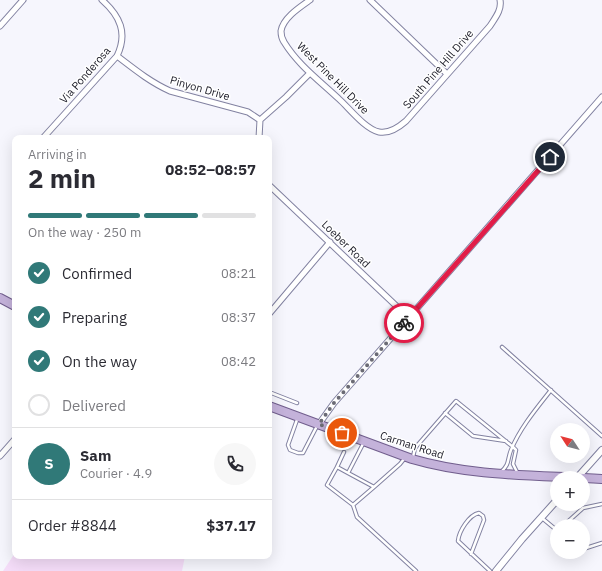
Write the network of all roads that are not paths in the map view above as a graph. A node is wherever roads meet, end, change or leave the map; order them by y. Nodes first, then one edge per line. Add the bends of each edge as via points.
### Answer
1 (23, 0) edge
2 (102, 0) edge
3 (310, 0) edge
4 (370, 0) edge
5 (501, 2) edge
6 (0, 26) edge
7 (117, 56) junction
8 (310, 73) junction
9 (446, 74) junction
10 (602, 98) edge
11 (260, 120) junction
12 (379, 132) joint
13 (46, 135) edge
14 (259, 135) edge
15 (272, 188) edge
16 (330, 242) junction
17 (0, 298) edge
18 (12, 304) edge
19 (272, 310) edge
20 (409, 318) junction
21 (502, 347) dead end
22 (551, 390) junction
23 (272, 393) edge
24 (297, 403) dead end
25 (272, 407) edge
26 (446, 413) junction
27 (298, 416) junction
28 (319, 424) junction
29 (602, 436) edge
30 (364, 441) junction
31 (506, 441) junction
32 (12, 443) edge
33 (513, 447) junction
34 (602, 450) edge
35 (344, 452) dead end
36 (0, 456) edge
37 (409, 458) junction
38 (336, 467) junction
39 (583, 471) edge
40 (348, 473) junction
41 (499, 473) junction
42 (518, 474) junction
43 (550, 476) edge
44 (590, 479) edge
45 (602, 479) edge
46 (374, 487) junction
47 (602, 504) edge
48 (353, 505) junction
49 (550, 507) edge
50 (541, 517) junction
51 (571, 519) edge
52 (550, 524) edge
53 (602, 543) edge
54 (590, 547) edge
55 (471, 554) junction
56 (416, 571) edge
57 (490, 571) edge
58 (496, 571) edge

1 - 6 street
2 - 7 street, Via Ponderosa via 115,13 121,28 122,39
3 - 8 street, West Pine Hill Drive via 286,21 281,32 282,41
4 - 9 street
5 - 9 street, South Pine Hill Drive via 498,14 490,26
7 - 11 street, Pinyon Drive via 160,87 248,112
7 - 13 street, Via Ponderosa
8 - 11 street
8 - 12 street, West Pine Hill Drive via 362,122
9 - 12 street, South Pine Hill Drive via 406,122 396,130
10 - 20 street
11 - 14 street
15 - 16 street, Loeber Road
16 - 19 street
16 - 20 street, Loeber Road
17 - 18 main road
20 - 28 street via 334,403
21 - 22 lane
22 - 29 lane
22 - 33 lane via 522,429
23 - 24 lane
25 - 27 main road, Carman Road
26 - 31 lane via 473,436
26 - 31 lane via 456,401
26 - 37 lane
27 - 28 main road, Carman Road
27 - 28 lane via 288,445 290,450 303,453
28 - 30 main road, Carman Road
30 - 37 main road, Carman Road
30 - 40 lane
31 - 33 lane
32 - 36 street
33 - 41 lane via 506,468
33 - 42 lane via 516,450 513,464
34 - 39 street
35 - 38 lane
37 - 41 main road, Carman Road via 453,469
37 - 46 lane
38 - 40 lane
38 - 48 lane via 327,485
40 - 46 lane
41 - 42 main road, Carman Road
42 - 43 main road, Carman Road
44 - 45 main road, Carman Road
46 - 48 lane
47 - 51 lane via 583,508
48 - 56 lane via 357,517
49 - 50 street
50 - 52 lane
50 - 58 street
53 - 54 lane
55 - 55 lane via 458,541 458,536 474,514 479,513 484,516 484,520
55 - 57 lane

